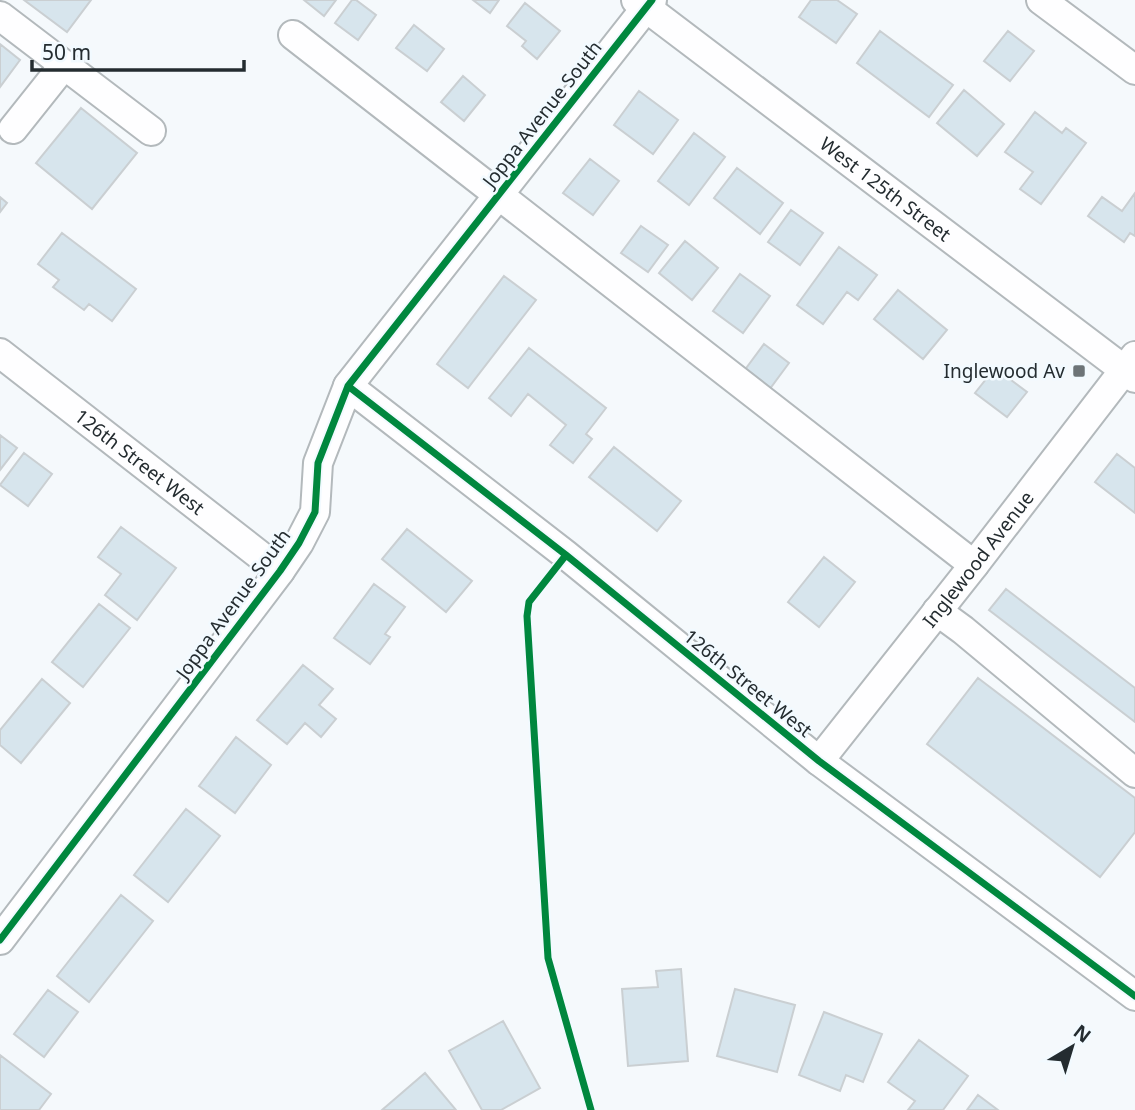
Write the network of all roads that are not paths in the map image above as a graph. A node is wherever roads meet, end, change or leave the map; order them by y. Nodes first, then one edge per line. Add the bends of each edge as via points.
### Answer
1 (1041, 0) edge
2 (644, 3) edge
3 (0, 16) edge
4 (293, 34) dead end
5 (64, 65) junction
6 (1135, 70) edge
7 (13, 130) dead end
8 (151, 131) dead end
9 (498, 195) junction
10 (0, 353) edge
11 (1131, 368) edge
12 (348, 386) junction
13 (974, 565) junction
14 (280, 571) junction
15 (937, 611) junction
16 (819, 761) junction
17 (1135, 774) edge
18 (0, 940) edge
19 (1130, 982) edge

1 - 6 street
2 - 9 street, Joppa Avenue South
2 - 11 street, West 125th Street
3 - 5 street
4 - 9 street
5 - 7 street
5 - 8 street
9 - 12 street, Joppa Avenue South
9 - 13 street
10 - 14 street, 126th Street West
11 - 13 street, Inglewood Avenue
12 - 14 street, Joppa Avenue South via 317,463 315,512
12 - 16 street, 126th Street West via 566,555
13 - 15 street, Inglewood Avenue
14 - 18 street, Joppa Avenue South
15 - 16 street, Inglewood Avenue
15 - 17 street
16 - 19 street, 126th Street West

